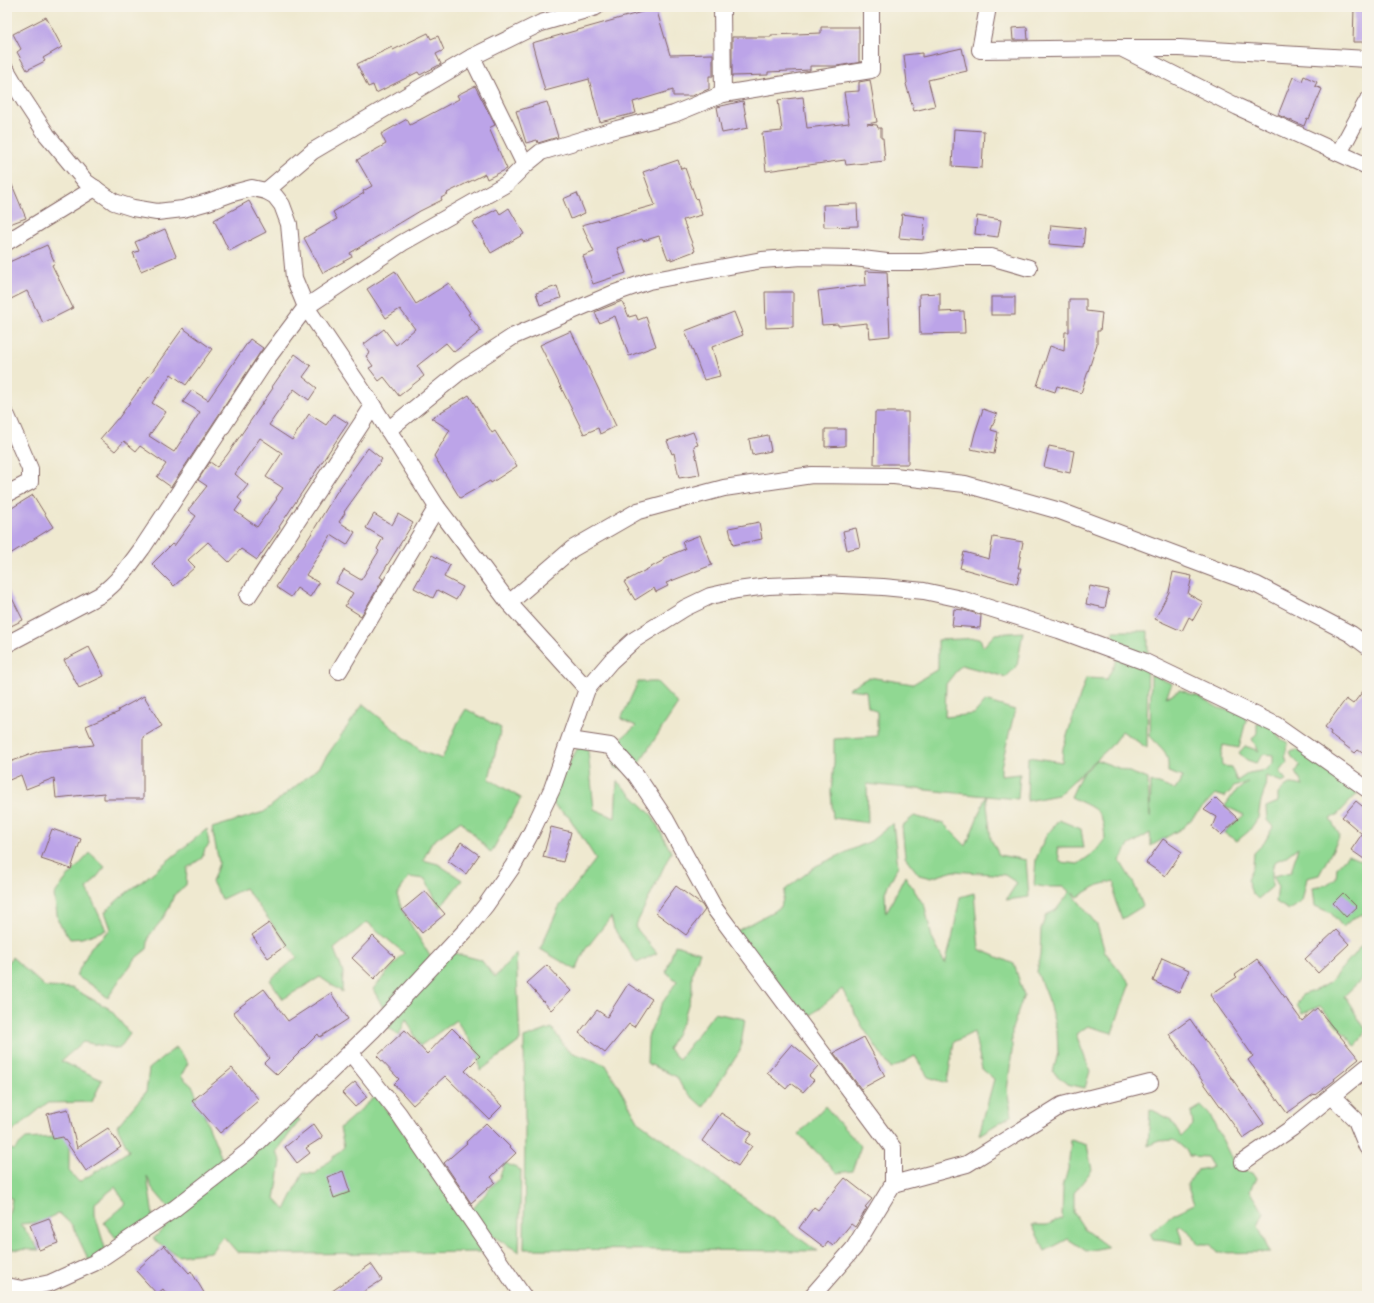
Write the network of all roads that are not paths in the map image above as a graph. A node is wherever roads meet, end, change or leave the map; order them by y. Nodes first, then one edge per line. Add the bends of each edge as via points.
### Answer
1 (596, 7) edge
2 (722, 7) edge
3 (871, 7) edge
4 (988, 7) edge
5 (1121, 48) junction
6 (472, 57) junction
7 (1367, 59) edge
8 (7, 71) edge
9 (723, 94) junction
10 (1367, 101) edge
11 (1339, 153) junction
12 (525, 165) junction
13 (1367, 166) edge
14 (95, 188) junction
15 (266, 191) junction
16 (7, 242) edge
17 (1029, 268) dead end
18 (306, 307) junction
19 (373, 406) junction
20 (7, 416) edge
21 (388, 430) junction
22 (7, 494) edge
23 (437, 507) junction
24 (248, 596) dead end
25 (508, 603) junction
26 (7, 644) edge
27 (1367, 646) edge
28 (339, 671) dead end
29 (587, 690) junction
30 (570, 740) junction
31 (1367, 789) edge
32 (350, 1052) junction
33 (1367, 1067) edge
34 (1150, 1083) dead end
35 (1332, 1096) junction
36 (1367, 1147) edge
37 (1243, 1162) dead end
38 (893, 1184) junction
39 (7, 1286) edge
40 (523, 1296) edge
41 (812, 1296) edge

1 - 6 street via 541,23
2 - 9 street
3 - 9 street via 871,70
4 - 5 street via 980,50
5 - 7 street via 1179,48
5 - 11 street via 1238,107
6 - 12 street
6 - 15 street via 313,151
8 - 14 street via 47,135 86,182
9 - 12 street via 674,114 541,152
10 - 11 street
11 - 13 street
12 - 18 street via 506,184 402,243
14 - 15 street via 114,202 157,212 183,209 252,188
14 - 16 street
15 - 18 street via 275,196 282,205 289,224 294,278
17 - 21 street via 992,257 887,262 854,258 802,257 762,260 649,281 514,336 462,370
18 - 19 street
18 - 26 street via 266,360 123,575 100,595
19 - 21 street
19 - 24 street
20 - 22 street via 30,469 30,482
21 - 23 street
23 - 25 street
23 - 28 street
25 - 27 street via 572,549 638,511 724,488 812,475 894,476 965,484 1060,511 1257,585 1351,634
25 - 29 street
29 - 30 street
29 - 31 street via 611,661 634,640 685,608 710,596 768,586 822,584 924,592 961,599 1143,661 1276,725
30 - 32 street via 552,789 532,831 513,866 486,905 430,970
30 - 38 street via 610,746 636,775 666,820 715,908 893,1148
32 - 39 street via 251,1149 174,1210 94,1263 57,1280 22,1289
32 - 40 street via 399,1114
33 - 35 street
34 - 38 street via 1062,1105 967,1164
35 - 36 street via 1356,1120
35 - 37 street
38 - 41 street via 854,1248

